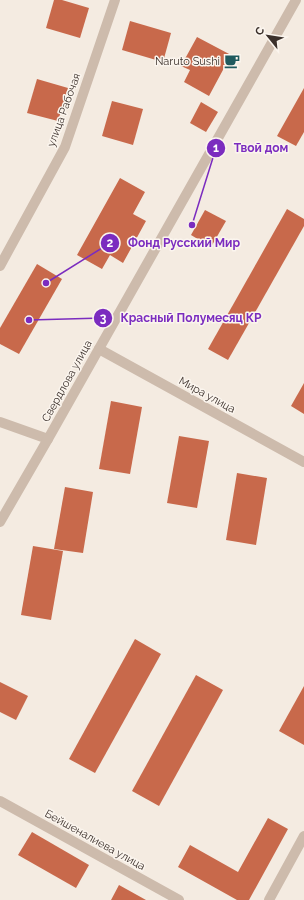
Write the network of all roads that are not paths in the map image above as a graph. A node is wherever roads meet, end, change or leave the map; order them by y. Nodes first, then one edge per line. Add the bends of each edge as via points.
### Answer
1 (115, 0) edge
2 (296, 0) edge
3 (0, 263) edge
4 (98, 349) junction
5 (0, 422) edge
6 (48, 439) junction
7 (304, 462) edge
8 (0, 522) edge
9 (0, 801) edge
10 (304, 836) edge
11 (179, 900) edge
12 (269, 900) edge

1 - 3 street, улица Рабочая via 65,147
2 - 4 street, Свердлова улица
4 - 6 street, Свердлова улица
4 - 7 street, Мира улица
5 - 6 street
6 - 8 street, Свердлова улица
9 - 11 street, Бейшеналиева улица
10 - 12 street

